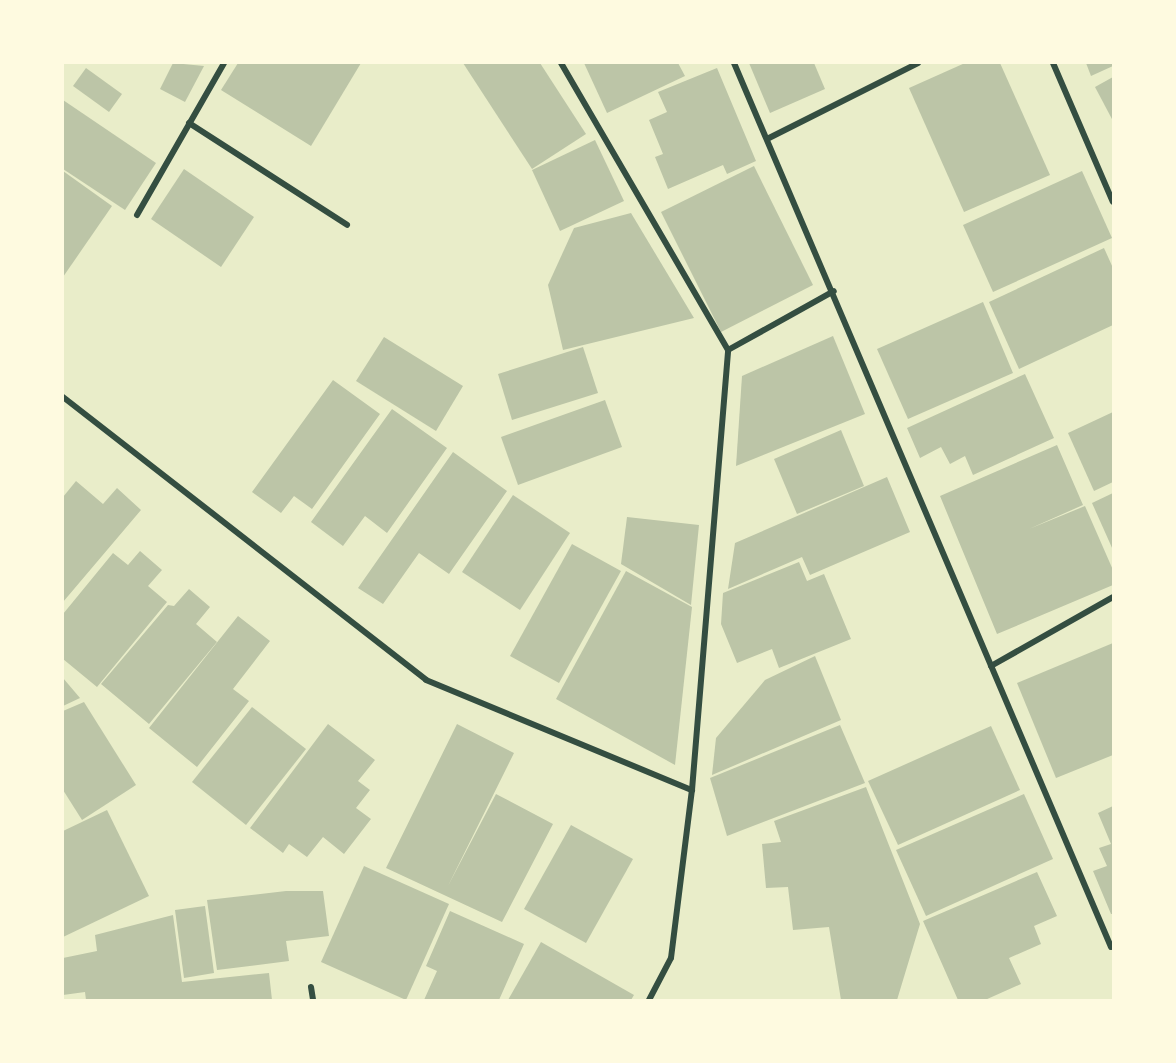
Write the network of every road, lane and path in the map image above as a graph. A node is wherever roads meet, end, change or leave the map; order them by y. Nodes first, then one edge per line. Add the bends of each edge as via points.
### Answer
1 (224, 63) edge
2 (561, 63) edge
3 (734, 63) edge
4 (918, 63) edge
5 (1053, 63) edge
6 (189, 123) junction
7 (767, 140) junction
8 (1113, 202) edge
9 (137, 215) dead end
10 (347, 225) dead end
11 (834, 291) junction
12 (728, 350) junction
13 (63, 397) edge
14 (1113, 597) edge
15 (991, 666) junction
16 (692, 790) junction
17 (1111, 947) dead end
18 (311, 987) dead end
19 (313, 1000) edge
20 (650, 1000) edge

1 - 6 street
2 - 12 street
3 - 7 street
4 - 7 street
5 - 8 street
6 - 9 street
6 - 10 street
7 - 11 street
11 - 12 street
11 - 15 street
12 - 16 street
13 - 16 street via 426,680
14 - 15 street
15 - 17 street
16 - 20 street via 671,958
18 - 19 street

